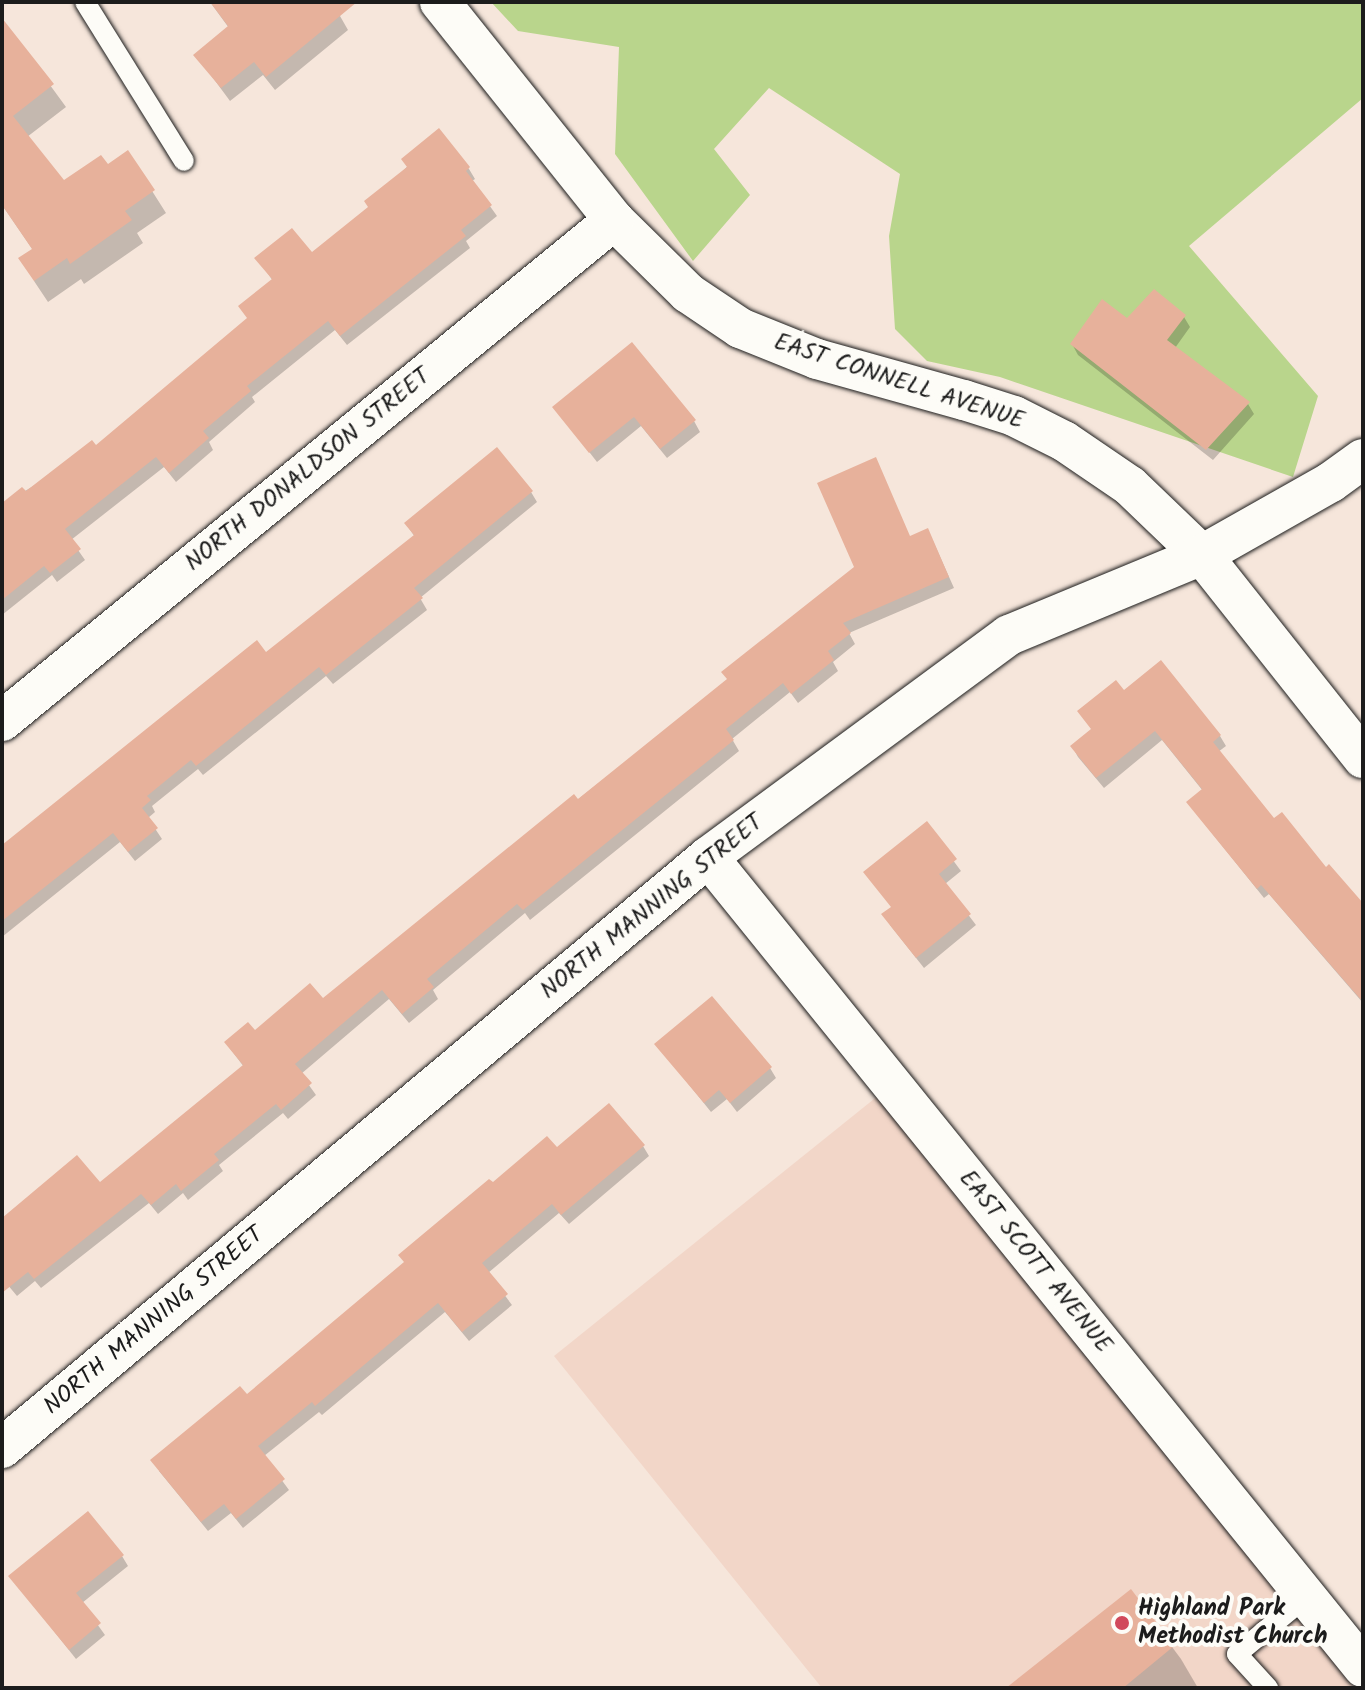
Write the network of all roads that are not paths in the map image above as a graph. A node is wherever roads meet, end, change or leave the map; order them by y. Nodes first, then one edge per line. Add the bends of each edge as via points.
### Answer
1 (85, 2) edge
2 (440, 2) edge
3 (184, 161) dead end
4 (614, 220) junction
5 (1363, 459) edge
6 (1202, 555) junction
7 (2, 721) edge
8 (1363, 758) edge
9 (708, 857) junction
10 (2, 1448) edge
11 (1306, 1597) junction
12 (1363, 1667) edge
13 (1268, 1688) edge

1 - 3 lane
2 - 4 street, EAST CONNELL AVENUE
4 - 6 street, EAST CONNELL AVENUE via 688,293 740,328 817,359 1014,416 1064,441 1130,486
4 - 7 street, NORTH DONALDSON STREET
5 - 6 street, NORTH MANNING STREET
6 - 8 street, EAST CONNELL AVENUE
6 - 9 street, NORTH MANNING STREET via 1009,635
9 - 10 street, NORTH MANNING STREET
9 - 11 street, EAST SCOTT AVENUE
11 - 12 street, EAST SCOTT AVENUE
11 - 13 lane via 1237,1654

